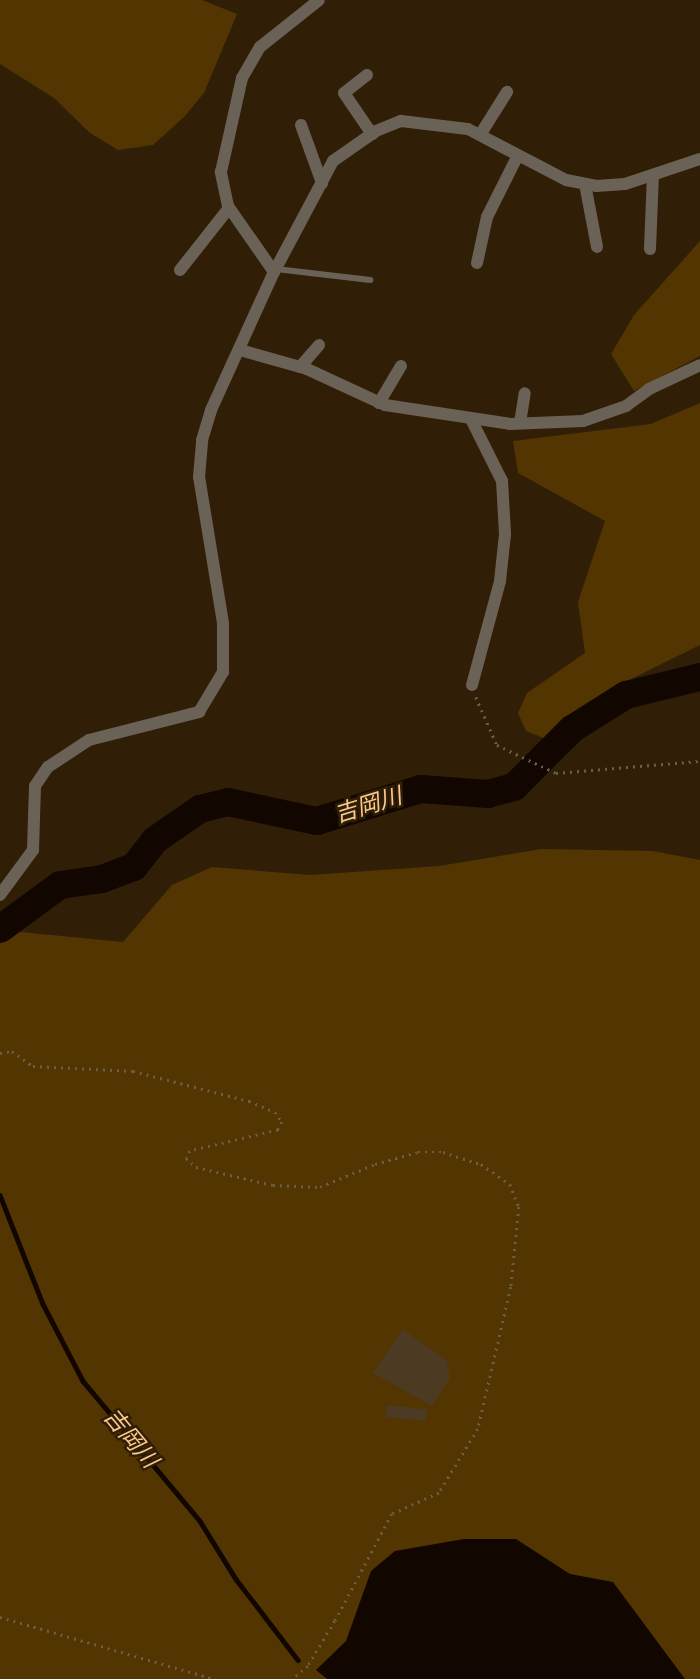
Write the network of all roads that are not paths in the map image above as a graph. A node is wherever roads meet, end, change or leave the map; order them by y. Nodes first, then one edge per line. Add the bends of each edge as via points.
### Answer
1 (319, 0) edge
2 (367, 75) dead end
3 (507, 92) dead end
4 (301, 125) dead end
5 (372, 134) junction
6 (480, 135) junction
7 (518, 155) junction
8 (700, 159) edge
9 (653, 174) junction
10 (322, 183) junction
11 (585, 184) junction
12 (229, 208) junction
13 (597, 247) dead end
14 (650, 249) dead end
15 (477, 262) dead end
16 (180, 270) dead end
17 (275, 271) junction
18 (370, 279) dead end
19 (320, 345) dead end
20 (240, 350) junction
21 (700, 365) edge
22 (401, 366) dead end
23 (300, 367) junction
24 (525, 393) dead end
25 (379, 403) junction
26 (472, 421) junction
27 (520, 424) junction
28 (472, 685) road end
29 (0, 895) edge

1 - 12 street via 260,47 242,78 221,172
2 - 5 street via 344,93
3 - 6 street
4 - 10 street
5 - 6 street via 401,121 435,121
5 - 10 street via 333,162
6 - 7 street
7 - 11 street via 566,180
7 - 15 street via 487,217
8 - 9 street
9 - 11 street via 625,184
9 - 14 street
10 - 17 street
11 - 13 street
12 - 16 street
12 - 17 street
17 - 18 lane
17 - 20 street
19 - 23 street
20 - 23 street
20 - 29 street via 211,410 200,477 223,624 223,672 199,712 89,740 48,767 35,786 33,850
21 - 27 street via 649,389 626,406 583,421
22 - 25 street
23 - 25 street
24 - 27 street
25 - 26 street
26 - 27 street
26 - 28 street via 502,481 505,534 500,581

